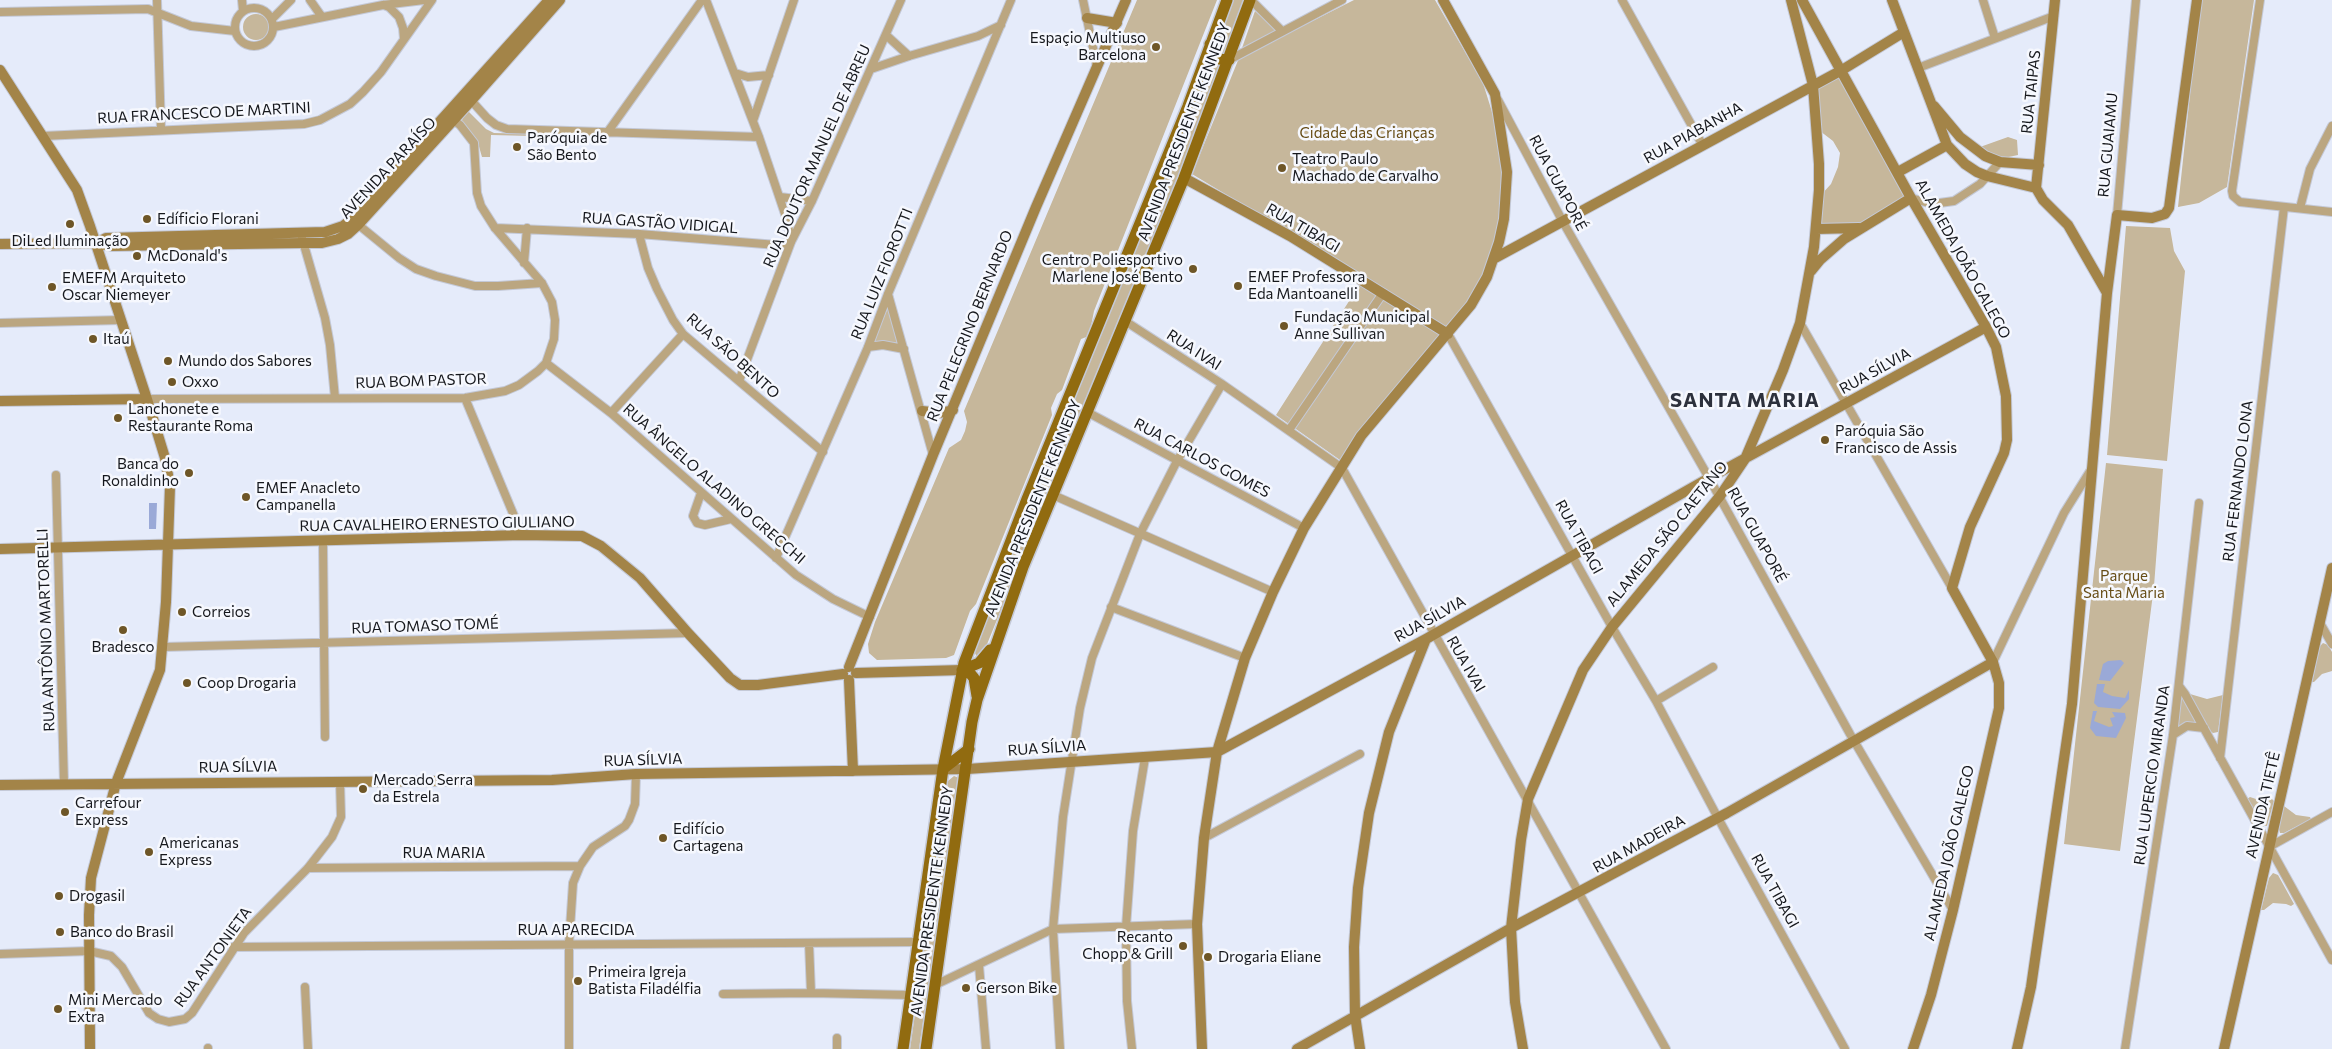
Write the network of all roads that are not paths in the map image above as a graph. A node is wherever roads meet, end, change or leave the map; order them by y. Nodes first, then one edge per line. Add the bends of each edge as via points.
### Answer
1 (157, 0) edge
2 (242, 0) edge
3 (291, 0) edge
4 (310, 0) edge
5 (424, 0) edge
6 (432, 0) edge
7 (549, 0) edge
8 (560, 0) edge
9 (704, 0) edge
10 (794, 0) edge
11 (901, 0) edge
12 (1011, 0) edge
13 (1083, 0) edge
14 (1126, 0) edge
15 (1227, 0) edge
16 (1250, 0) edge
17 (1342, 0) edge
18 (1443, 0) edge
19 (1622, 0) edge
20 (1791, 0) edge
21 (1802, 0) edge
22 (1892, 0) edge
23 (1984, 0) edge
24 (2055, 0) edge
25 (2136, 0) edge
26 (2197, 0) edge
27 (2260, 0) edge
28 (383, 5) junction
29 (243, 11) junction
30 (0, 12) edge
31 (158, 13) junction
32 (2054, 16) junction
33 (322, 17) junction
34 (1087, 18) junction
35 (273, 23) junction
36 (1117, 23) junction
37 (1001, 25) junction
38 (235, 31) junction
39 (1282, 31) junction
40 (1904, 32) junction
41 (886, 35) junction
42 (1995, 38) junction
43 (404, 39) junction
44 (1210, 44) junction
45 (908, 56) junction
46 (1229, 60) junction
47 (1097, 67) junction
48 (1918, 68) junction
49 (871, 69) junction
50 (1842, 70) junction
51 (0, 72) edge
52 (735, 74) junction
53 (769, 74) junction
54 (1813, 85) junction
55 (1495, 94) junction
56 (468, 97) junction
57 (1929, 100) junction
58 (449, 117) junction
59 (753, 121) junction
60 (2332, 126) edge
61 (161, 129) junction
62 (607, 133) junction
63 (43, 136) junction
64 (759, 137) junction
65 (1702, 144) junction
66 (1947, 145) junction
67 (2000, 162) junction
68 (2038, 165) junction
69 (1898, 172) junction
70 (1987, 176) junction
71 (1184, 178) junction
72 (2036, 188) junction
73 (780, 197) junction
74 (1911, 198) junction
75 (812, 201) junction
76 (2284, 207) junction
77 (2300, 208) junction
78 (2332, 212) edge
79 (2117, 215) junction
80 (355, 222) junction
81 (1563, 222) junction
82 (495, 228) junction
83 (527, 228) junction
84 (1860, 228) junction
85 (1816, 229) junction
86 (639, 234) junction
87 (302, 238) junction
88 (790, 242) junction
89 (96, 243) junction
90 (0, 244) edge
91 (1495, 258) junction
92 (524, 263) junction
93 (1809, 274) junction
94 (542, 283) junction
95 (1383, 293) junction
96 (2107, 293) junction
97 (888, 294) junction
98 (122, 320) junction
99 (1125, 321) junction
100 (0, 323) edge
101 (1800, 323) junction
102 (1986, 327) junction
103 (683, 334) junction
104 (1448, 334) junction
105 (868, 347) junction
106 (904, 349) junction
107 (546, 363) junction
108 (739, 381) junction
109 (1222, 384) junction
110 (147, 398) junction
111 (334, 398) junction
112 (465, 398) junction
113 (0, 400) edge
114 (1848, 404) junction
115 (953, 410) junction
116 (922, 412) junction
117 (1087, 412) junction
118 (611, 413) junction
119 (1289, 430) junction
120 (823, 452) junction
121 (933, 455) junction
122 (1745, 459) junction
123 (1177, 461) junction
124 (2093, 466) junction
125 (1342, 468) junction
126 (56, 475) dead end
127 (1709, 478) junction
128 (700, 493) junction
129 (1053, 494) junction
130 (1720, 496) junction
131 (2199, 503) dead end
132 (731, 520) junction
133 (1304, 528) junction
134 (1140, 534) junction
135 (522, 536) junction
136 (323, 542) junction
137 (168, 545) junction
138 (57, 548) junction
139 (0, 550) edge
140 (1572, 556) junction
141 (776, 558) junction
142 (2332, 568) edge
143 (1952, 588) junction
144 (1272, 592) junction
145 (1110, 607) junction
146 (870, 617) junction
147 (2320, 623) junction
148 (1612, 626) junction
149 (688, 633) junction
150 (1430, 637) junction
151 (325, 643) junction
152 (995, 643) junction
153 (2332, 644) edge
154 (163, 647) junction
155 (1245, 658) junction
156 (1993, 662) junction
157 (1713, 667) dead end
158 (962, 670) junction
159 (849, 673) junction
160 (2179, 686) junction
161 (977, 700) junction
162 (1656, 701) junction
163 (2204, 728) junction
164 (2173, 735) junction
165 (326, 737) dead end
166 (1854, 741) junction
167 (969, 749) junction
168 (1217, 752) junction
169 (1360, 754) dead end
170 (1145, 758) junction
171 (2220, 758) junction
172 (1070, 761) junction
173 (943, 769) junction
174 (967, 769) junction
175 (853, 771) junction
176 (636, 774) junction
177 (340, 781) junction
178 (116, 783) junction
179 (64, 784) junction
180 (0, 785) edge
181 (1528, 799) junction
182 (2332, 812) edge
183 (1718, 818) junction
184 (1204, 838) junction
185 (2269, 847) junction
186 (580, 866) junction
187 (308, 868) junction
188 (1580, 893) junction
189 (1953, 910) junction
190 (1197, 924) junction
191 (1126, 927) junction
192 (1511, 928) junction
193 (1053, 929) junction
194 (918, 942) junction
195 (570, 944) junction
196 (809, 944) junction
197 (234, 947) junction
198 (89, 951) junction
199 (0, 954) edge
200 (2332, 960) edge
201 (979, 965) junction
202 (935, 985) junction
203 (304, 987) dead end
204 (811, 992) junction
205 (723, 994) dead end
206 (910, 995) junction
207 (1355, 1015) junction
208 (837, 1038) dead end
209 (1912, 1048) edge
210 (90, 1049) edge
211 (308, 1049) edge
212 (570, 1049) edge
213 (837, 1049) edge
214 (903, 1049) edge
215 (926, 1049) edge
216 (986, 1049) edge
217 (1060, 1049) edge
218 (1132, 1049) edge
219 (1202, 1049) edge
220 (1297, 1049) edge
221 (1360, 1049) edge
222 (1523, 1049) edge
223 (1666, 1049) edge
224 (1845, 1049) edge
225 (2017, 1049) edge
226 (2125, 1049) edge
227 (2224, 1049) edge

1 - 31 street
2 - 29 street
3 - 35 street
4 - 33 street
5 - 28 street
6 - 43 street, RUA FRANCESCO DE MARTINI
7 - 56 street, AVENIDA PARAÍSO
8 - 56 street, AVENIDA PARAÍSO
9 - 52 street
9 - 62 street
10 - 53 street
11 - 41 street, RUA DOUTOR MANUEL DE ABREU
12 - 37 street, RUA LUIZ FIOROTTI
13 - 34 street
14 - 36 street, RUA PELEGRINO BERNARDO
15 - 44 main road, AVENIDA PRESIDENTE KENNEDY
16 - 39 street
16 - 46 main road, AVENIDA PRESIDENTE KENNEDY
17 - 39 street
18 - 55 street
19 - 65 street
20 - 54 street, ALAMEDA SÃO CAETANO
21 - 50 street
22 - 40 street
23 - 42 street
24 - 32 street, RUA TAIPAS
25 - 79 street, RUA GUAIAMU
26 - 79 street via 2169,208 2165,214 2152,218
27 - 76 street via 2232,191 2236,201
28 - 33 street
28 - 43 street via 389,6 399,17
29 - 35 street via 256,7 268,13
29 - 38 street via 235,23
30 - 31 street via 139,9
31 - 38 street via 192,26
31 - 61 street
32 - 42 street
32 - 68 street, RUA TAIPAS
33 - 35 street
34 - 36 street
34 - 47 street
35 - 38 street via 269,40 256,46 243,42
36 - 47 street, RUA PELEGRINO BERNARDO
37 - 45 street via 978,36
37 - 97 street, RUA LUIZ FIOROTTI
39 - 46 street
40 - 48 street
40 - 50 street, RUA PIABANHA
41 - 45 street
41 - 49 street, RUA DOUTOR MANUEL DE ABREU
42 - 48 street
43 - 61 street, RUA FRANCESCO DE MARTINI via 363,92 342,109 320,120 304,124
44 - 46 main road via 1219,59
44 - 158 main road, AVENIDA PRESIDENTE KENNEDY
45 - 49 street
46 - 71 main road, AVENIDA PRESIDENTE KENNEDY
47 - 115 street, RUA PELEGRINO BERNARDO
48 - 57 street
49 - 75 street, RUA DOUTOR MANUEL DE ABREU
50 - 54 street, RUA PIABANHA
50 - 69 street, ALAMEDA JOÃO GALEGO
51 - 63 street
52 - 53 street via 748,77
52 - 59 street
53 - 59 street
54 - 65 street, RUA PIABANHA
54 - 85 street, ALAMEDA SÃO CAETANO via 1819,164
55 - 81 street, RUA GUAPORÉ
55 - 91 street via 1507,172 1504,219
56 - 58 street, AVENIDA PARAÍSO
56 - 62 street via 487,118 507,128
57 - 66 street
57 - 67 street via 1972,148
58 - 80 street, AVENIDA PARAÍSO
58 - 82 street via 474,143 481,206
59 - 64 street
60 - 77 street via 2310,170
61 - 63 street, RUA FRANCESCO DE MARTINI
62 - 64 street
63 - 89 street via 77,190
64 - 73 street
65 - 81 street, RUA PIABANHA
66 - 69 street
66 - 70 street via 1965,164
67 - 68 street
67 - 70 street
68 - 72 street, RUA TAIPAS
69 - 74 street, ALAMEDA JOÃO GALEGO
70 - 72 street
70 - 74 street via 1965,196 1954,201 1932,204
71 - 95 street, RUA TIBAGI via 1290,236
71 - 99 main road, AVENIDA PRESIDENTE KENNEDY
72 - 96 street via 2043,200 2068,225
73 - 75 street
73 - 88 street
74 - 84 street
74 - 102 street, ALAMEDA JOÃO GALEGO
75 - 88 street, RUA DOUTOR MANUEL DE ABREU
76 - 77 street
76 - 171 street, RUA FERNANDO LONA
77 - 78 street
79 - 96 street, RUA GUAIAMU
80 - 87 street, AVENIDA PARAÍSO via 338,239 322,243
80 - 94 street via 399,258 436,276 475,286
81 - 91 street, RUA PIABANHA
81 - 127 street, RUA GUAPORÉ
82 - 83 street, RUA GASTÃO VIDIGAL
82 - 92 street
83 - 86 street, RUA GASTÃO VIDIGAL
83 - 92 street
84 - 85 street
84 - 93 street via 1831,249
85 - 93 street, ALAMEDA SÃO CAETANO
86 - 88 street, RUA GASTÃO VIDIGAL via 776,245
86 - 103 street, RUA SÃO BENTO via 657,290
87 - 89 street, AVENIDA PARAÍSO via 112,246
87 - 111 street via 325,318
88 - 108 street, RUA DOUTOR MANUEL DE ABREU
89 - 90 street, AVENIDA PARAÍSO
89 - 98 street
91 - 104 street via 1482,288
92 - 94 street
93 - 101 street, ALAMEDA SÃO CAETANO
94 - 107 street via 552,302 555,320 552,350
95 - 104 street, RUA TIBAGI
95 - 119 street
96 - 124 street, RUA GUAIAMU
97 - 105 street, RUA LUIZ FIOROTTI
97 - 106 street
98 - 100 street
98 - 110 street
99 - 109 street, RUA IVAI
99 - 117 main road, AVENIDA PRESIDENTE KENNEDY
101 - 114 street
101 - 122 street, ALAMEDA SÃO CAETANO via 1784,370
102 - 114 street, RUA SÍLVIA
102 - 143 street, ALAMEDA JOÃO GALEGO via 2002,370 2007,440 1999,466 1970,527
103 - 108 street, RUA SÃO BENTO
103 - 118 street
104 - 125 street via 1361,436
104 - 140 street, RUA TIBAGI
105 - 106 street via 889,345
105 - 120 street, RUA LUIZ FIOROTTI
106 - 116 street
107 - 112 street, RUA BOM PASTOR via 520,385 490,395
107 - 118 street, RUA ÂNGELO ALADINO GRECCHI
108 - 120 street, RUA SÃO BENTO
109 - 119 street, RUA IVAI
109 - 123 street
110 - 111 street, RUA BOM PASTOR
110 - 113 street, RUA BOM PASTOR
110 - 137 street via 169,478
111 - 112 street, RUA BOM PASTOR
112 - 135 street
114 - 122 street, RUA SÍLVIA
114 - 143 street
115 - 116 street via 940,414
115 - 121 street, RUA PELEGRINO BERNARDO
116 - 121 street
117 - 123 street, RUA CARLOS GOMES
117 - 129 main road, AVENIDA PRESIDENTE KENNEDY
118 - 128 street, RUA ÂNGELO ALADINO GRECCHI
119 - 125 street, RUA IVAI
120 - 141 street, RUA LUIZ FIOROTTI
121 - 146 street, RUA PELEGRINO BERNARDO
122 - 127 street, RUA SÍLVIA
122 - 130 street, ALAMEDA SÃO CAETANO
123 - 133 street, RUA CARLOS GOMES
123 - 134 street
124 - 156 street via 2064,513
124 - 225 street, RUA GUAIAMU via 2072,704 2031,987
125 - 133 street
125 - 150 street, RUA IVAI
126 - 138 street, RUA ANTÔNIO MARTORELLI
127 - 130 street, RUA GUAPORÉ
127 - 140 street, RUA SÍLVIA
128 - 132 street, RUA ÂNGELO ALADINO GRECCHI
128 - 132 street via 693,516 697,524
129 - 134 street
129 - 152 main road, AVENIDA PRESIDENTE KENNEDY
130 - 148 street, ALAMEDA SÃO CAETANO
130 - 166 street, RUA GUAPORÉ
131 - 160 street, RUA LUPERCIO MIRANDA
132 - 141 street, RUA ÂNGELO ALADINO GRECCHI
133 - 144 street
134 - 144 street
134 - 145 street
135 - 136 street, RUA CAVALHEIRO ERNESTO GIULIANO
135 - 149 street, RUA CAVALHEIRO ERNESTO GIULIANO via 582,536 591,539 640,578
136 - 137 street, RUA CAVALHEIRO ERNESTO GIULIANO
136 - 151 street
137 - 138 street, RUA CAVALHEIRO ERNESTO GIULIANO
137 - 154 street
138 - 139 street, RUA CAVALHEIRO ERNESTO GIULIANO
138 - 179 street, RUA ANTÔNIO MARTORELLI
140 - 148 street, RUA TIBAGI
140 - 150 street, RUA SÍLVIA
141 - 146 street, RUA ÂNGELO ALADINO GRECCHI via 817,589
142 - 147 street, AVENIDA TIETÊ
143 - 156 street, ALAMEDA JOÃO GALEGO
144 - 155 street
145 - 155 street
145 - 172 street via 1092,658
146 - 159 street, RUA PELEGRINO BERNARDO via 854,651
147 - 153 street
147 - 185 street, AVENIDA TIETÊ
148 - 162 street, RUA TIBAGI
148 - 181 street, ALAMEDA SÃO CAETANO via 1584,670
149 - 151 street, RUA TOMASO TOMÉ
149 - 159 street, RUA CAVALHEIRO ERNESTO GIULIANO via 740,685 758,686
150 - 168 street, RUA SÍLVIA
150 - 181 street, RUA IVAI
150 - 207 street via 1389,732 1369,813 1358,888
151 - 154 street, RUA TOMASO TOMÉ
151 - 165 street
152 - 158 main road via 979,663
152 - 161 main road, AVENIDA PRESIDENTE KENNEDY
154 - 178 street via 160,670
155 - 168 street
156 - 166 street, RUA MADEIRA
156 - 189 street, ALAMEDA JOÃO GALEGO via 1999,708
157 - 162 street
158 - 159 street, RUA CAVALHEIRO ERNESTO GIULIANO
158 - 161 main road via 974,678
158 - 173 main road, AVENIDA PRESIDENTE KENNEDY
159 - 175 street, RUA PELEGRINO BERNARDO
160 - 163 street
160 - 164 street, RUA LUPERCIO MIRANDA
161 - 167 main road, AVENIDA PRESIDENTE KENNEDY
162 - 183 street, RUA TIBAGI
163 - 164 street via 2187,726
163 - 171 street
164 - 226 street, RUA LUPERCIO MIRANDA
166 - 183 street, RUA MADEIRA
166 - 189 street, RUA GUAPORÉ
167 - 173 main road
167 - 174 main road, AVENIDA PRESIDENTE KENNEDY
168 - 170 street, RUA SÍLVIA
168 - 184 street
169 - 184 street
170 - 172 street, RUA SÍLVIA
170 - 191 street via 1133,831
171 - 185 street
172 - 174 street, RUA SÍLVIA
172 - 193 street
173 - 174 street, RUA SÍLVIA
173 - 175 street, RUA SÍLVIA
173 - 194 main road, AVENIDA PRESIDENTE KENNEDY
174 - 202 main road, AVENIDA PRESIDENTE KENNEDY
175 - 176 street, RUA SÍLVIA
176 - 177 street, RUA SÍLVIA via 552,780
176 - 186 street via 635,804 629,820 593,847
177 - 178 street, RUA SÍLVIA
177 - 187 street, RUA ANTONIETA via 338,826
178 - 179 street, RUA SÍLVIA
178 - 198 street via 90,878
179 - 180 street, RUA SÍLVIA
181 - 188 street, RUA IVAI
181 - 192 street, ALAMEDA SÃO CAETANO
182 - 185 street
183 - 188 street, RUA MADEIRA
183 - 224 street, RUA TIBAGI
184 - 190 street
185 - 200 street
185 - 227 street, AVENIDA TIETÊ
186 - 187 street, RUA MARIA
186 - 195 street via 572,894
187 - 197 street, RUA ANTONIETA
188 - 192 street, RUA MADEIRA
188 - 223 street, RUA IVAI
189 - 209 street, ALAMEDA JOÃO GALEGO via 1931,996
190 - 191 street
190 - 219 street
191 - 193 street
191 - 218 street via 1127,1001
192 - 207 street, RUA MADEIRA
192 - 222 street, ALAMEDA SÃO CAETANO via 1515,1002
193 - 201 street
193 - 217 street
194 - 196 street, RUA APARECIDA
194 - 206 main road, AVENIDA PRESIDENTE KENNEDY
195 - 196 street, RUA APARECIDA
195 - 197 street, RUA APARECIDA
195 - 212 street
196 - 204 street
197 - 198 street, RUA ANTONIETA via 192,1013 178,1022 158,1019 149,1013 122,967 111,956
198 - 199 street, RUA ANTONIETA
198 - 210 street
201 - 202 street
201 - 216 street
202 - 215 main road, AVENIDA PRESIDENTE KENNEDY
203 - 211 street
204 - 205 street
204 - 206 street
206 - 214 main road, AVENIDA PRESIDENTE KENNEDY
207 - 220 street, RUA MADEIRA
207 - 221 street
208 - 213 street

